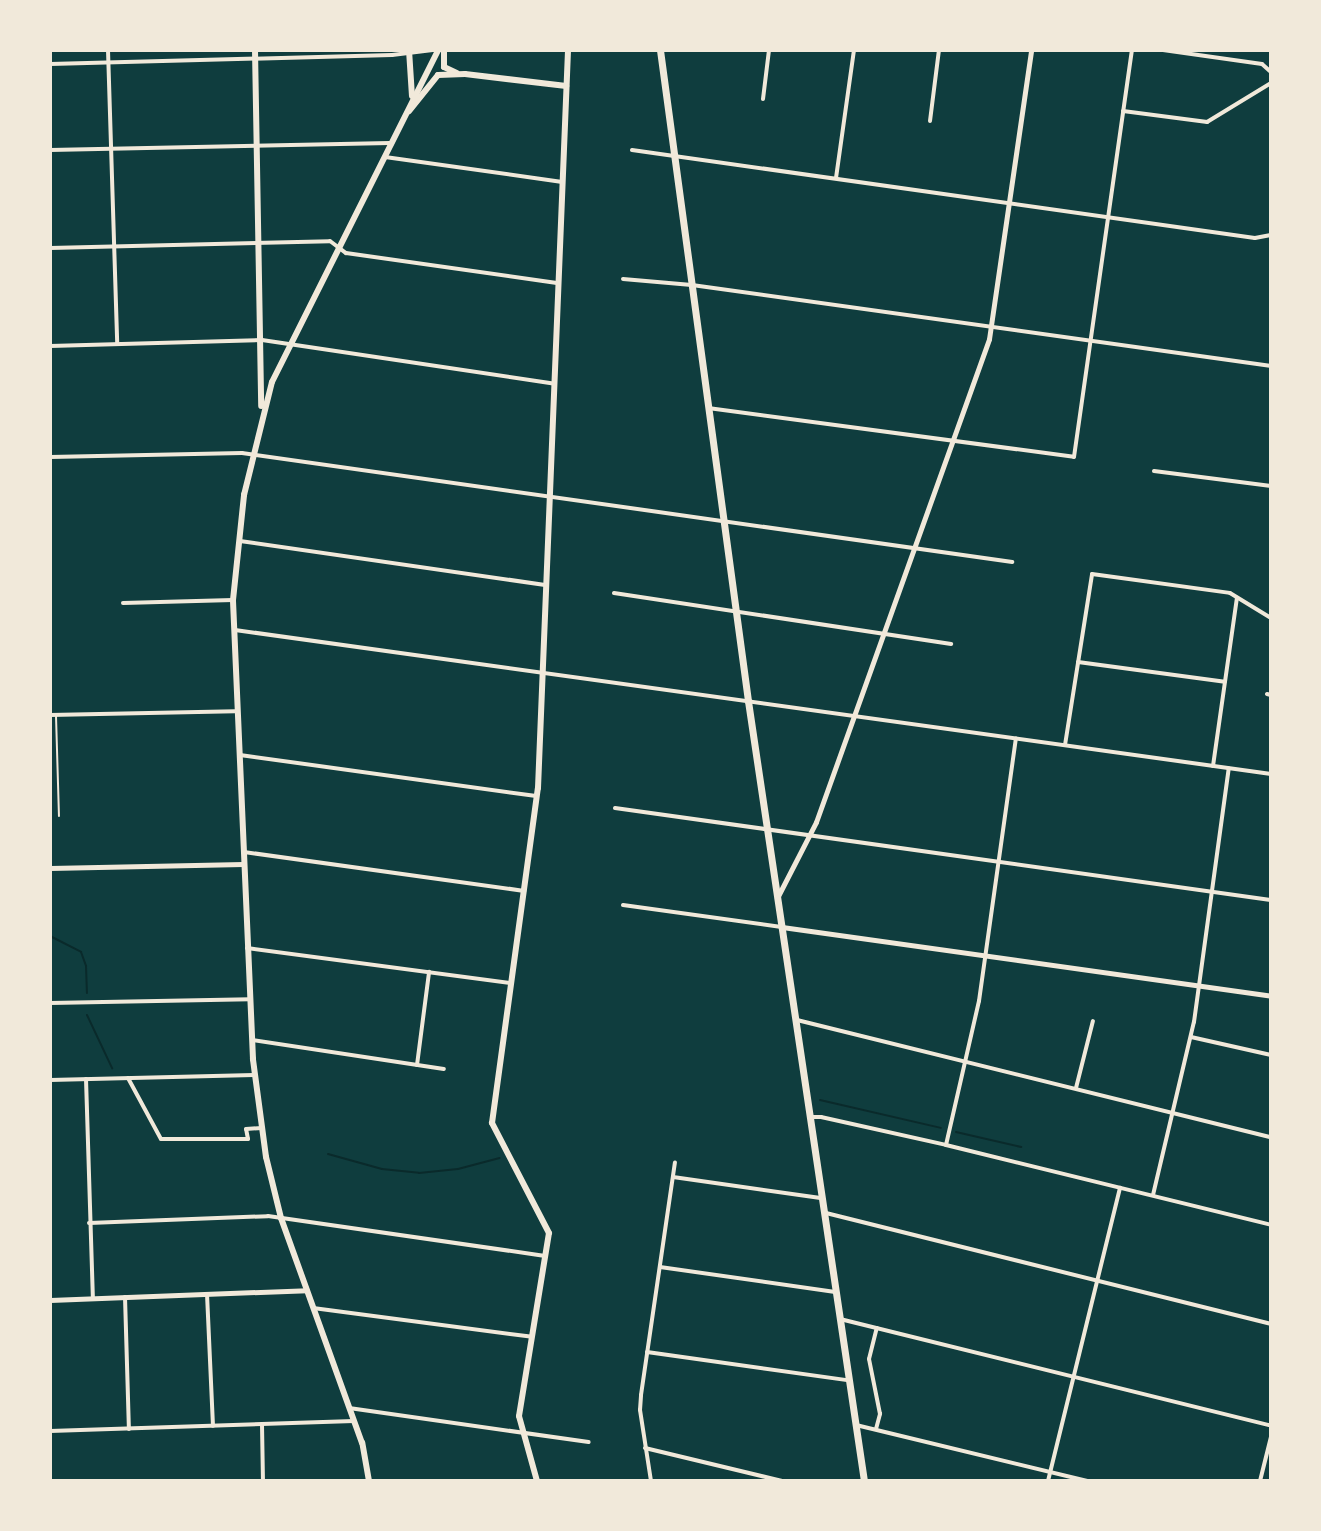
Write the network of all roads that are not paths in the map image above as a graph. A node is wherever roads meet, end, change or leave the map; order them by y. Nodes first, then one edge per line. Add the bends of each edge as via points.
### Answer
1 (108, 50) edge
2 (435, 50) edge
3 (444, 50) edge
4 (568, 50) edge
5 (660, 50) edge
6 (769, 50) edge
7 (854, 50) edge
8 (939, 50) edge
9 (1031, 50) edge
10 (1132, 50) edge
11 (1163, 50) edge
12 (410, 51) edge
13 (255, 54) edge
14 (109, 63) junction
15 (50, 64) edge
16 (1271, 72) edge
17 (465, 74) junction
18 (1271, 83) edge
19 (566, 86) junction
20 (763, 99) dead end
21 (412, 100) junction
22 (1123, 111) junction
23 (407, 112) junction
24 (930, 121) dead end
25 (390, 143) junction
26 (257, 145) junction
27 (111, 149) junction
28 (50, 150) edge
29 (632, 150) dead end
30 (383, 156) junction
31 (675, 156) junction
32 (836, 178) junction
33 (563, 182) junction
34 (1009, 202) junction
35 (1109, 216) junction
36 (1271, 235) edge
37 (260, 243) junction
38 (113, 246) junction
39 (338, 246) junction
40 (50, 248) edge
41 (623, 279) dead end
42 (559, 283) junction
43 (692, 285) junction
44 (992, 328) junction
45 (262, 340) junction
46 (1091, 342) junction
47 (117, 344) junction
48 (290, 345) junction
49 (50, 346) edge
50 (1271, 366) edge
51 (555, 384) junction
52 (708, 408) junction
53 (261, 416) junction
54 (952, 439) junction
55 (253, 454) junction
56 (50, 457) edge
57 (1154, 471) dead end
58 (1271, 486) edge
59 (550, 495) junction
60 (724, 520) junction
61 (237, 541) junction
62 (913, 546) junction
63 (1012, 562) dead end
64 (547, 585) junction
65 (614, 593) dead end
66 (1237, 598) junction
67 (233, 600) junction
68 (123, 603) dead end
69 (736, 611) junction
70 (1271, 618) edge
71 (233, 629) junction
72 (883, 633) junction
73 (951, 644) dead end
74 (1078, 662) junction
75 (543, 673) junction
76 (1225, 682) junction
77 (748, 701) junction
78 (235, 711) junction
79 (53, 715) edge
80 (853, 716) junction
81 (1016, 739) junction
82 (1065, 745) junction
83 (237, 755) junction
84 (1213, 766) junction
85 (1229, 768) junction
86 (1271, 774) edge
87 (537, 796) junction
88 (615, 808) dead end
89 (59, 816) dead end
90 (767, 828) junction
91 (811, 835) junction
92 (242, 852) junction
93 (999, 862) junction
94 (243, 864) junction
95 (50, 868) edge
96 (524, 891) junction
97 (1212, 891) junction
98 (776, 898) junction
99 (1271, 900) edge
100 (623, 905) dead end
101 (781, 927) junction
102 (247, 948) junction
103 (986, 956) junction
104 (429, 972) junction
105 (511, 983) junction
106 (1199, 986) junction
107 (1271, 996) edge
108 (250, 999) junction
109 (50, 1003) edge
110 (794, 1020) junction
111 (1093, 1021) dead end
112 (1191, 1037) junction
113 (252, 1040) junction
114 (1271, 1055) edge
115 (965, 1061) junction
116 (417, 1065) junction
117 (444, 1069) dead end
118 (254, 1075) junction
119 (128, 1078) junction
120 (86, 1079) junction
121 (50, 1080) edge
122 (1075, 1088) junction
123 (1173, 1112) junction
124 (810, 1117) junction
125 (262, 1128) junction
126 (1271, 1137) edge
127 (946, 1145) junction
128 (675, 1162) dead end
129 (673, 1177) junction
130 (1120, 1187) junction
131 (1153, 1195) junction
132 (821, 1198) junction
133 (823, 1213) junction
134 (281, 1218) junction
135 (89, 1223) junction
136 (1271, 1225) edge
137 (545, 1256) junction
138 (660, 1267) junction
139 (1097, 1281) junction
140 (307, 1290) junction
141 (835, 1292) junction
142 (207, 1294) junction
143 (125, 1297) junction
144 (93, 1298) junction
145 (50, 1300) edge
146 (313, 1308) junction
147 (840, 1319) junction
148 (1271, 1324) edge
149 (877, 1328) junction
150 (532, 1337) junction
151 (647, 1352) junction
152 (1074, 1377) junction
153 (849, 1381) junction
154 (349, 1408) junction
155 (354, 1421) junction
156 (262, 1425) junction
157 (856, 1425) junction
158 (213, 1426) junction
159 (1271, 1426) edge
160 (129, 1429) junction
161 (876, 1429) junction
162 (50, 1431) edge
163 (522, 1433) junction
164 (1271, 1437) edge
165 (589, 1442) dead end
166 (645, 1448) junction
167 (1050, 1472) junction
168 (263, 1481) edge
169 (369, 1481) edge
170 (537, 1481) edge
171 (651, 1481) edge
172 (782, 1481) edge
173 (864, 1481) edge
174 (1048, 1481) edge
175 (1087, 1481) edge
176 (1260, 1481) edge

1 - 14 street
2 - 12 street
2 - 21 main road
3 - 17 main road via 444,67
4 - 19 main road
5 - 31 main road
6 - 20 street
7 - 32 street
8 - 24 street
9 - 34 street
10 - 22 street
11 - 16 street via 1262,64
12 - 13 street
12 - 21 main road
13 - 14 street
13 - 26 main road
14 - 15 street
14 - 27 street
17 - 19 main road
17 - 23 main road via 434,76
18 - 22 street via 1207,122
19 - 33 main road
21 - 23 main road
22 - 35 street
23 - 25 main road
25 - 26 street
25 - 30 main road
26 - 27 street
26 - 37 main road
27 - 28 street
27 - 38 street
29 - 31 street
30 - 33 street
30 - 39 main road
31 - 32 street
31 - 43 main road
32 - 34 street
33 - 42 main road
34 - 35 street
34 - 44 street
35 - 36 street via 1255,238
35 - 46 street
37 - 38 street
37 - 39 street via 330,241
37 - 45 main road
38 - 40 street
38 - 47 street
39 - 42 street via 346,253
39 - 48 main road
41 - 43 street
42 - 51 main road
43 - 44 street
43 - 52 main road
44 - 46 street
44 - 54 street
45 - 47 street
45 - 48 street
45 - 53 main road
46 - 50 street
46 - 54 street via 1074,457
47 - 49 street
48 - 51 street
48 - 53 main road
51 - 59 main road
52 - 54 street
52 - 60 main road
53 - 55 main road
54 - 62 street
55 - 56 street
55 - 59 street
55 - 61 main road
57 - 58 street
59 - 60 street
59 - 64 main road
60 - 62 street
60 - 69 main road
61 - 64 street
61 - 67 main road
62 - 63 street
62 - 72 street
64 - 75 main road
65 - 69 street
66 - 70 street
66 - 74 street via 1097,572 1089,583
66 - 76 street
67 - 68 street
67 - 71 main road
69 - 72 street
69 - 77 main road
71 - 75 street
71 - 78 main road
72 - 73 street
72 - 80 street
74 - 76 street
74 - 82 street
75 - 77 street
75 - 87 main road
76 - 84 street
77 - 80 street
77 - 90 main road
78 - 79 street
78 - 83 main road
79 - 89 lane
80 - 81 street
80 - 91 street
81 - 82 street
81 - 93 street
82 - 84 street
83 - 87 street
83 - 92 main road
84 - 85 street
85 - 86 street
85 - 97 street
87 - 96 main road
88 - 90 street
90 - 91 street
90 - 98 main road
91 - 93 street
91 - 98 street
92 - 94 main road
92 - 96 street
93 - 97 street
93 - 103 street
94 - 95 street
94 - 102 main road
96 - 105 main road
97 - 99 street
97 - 106 street
98 - 101 main road
100 - 101 street
101 - 103 street
101 - 110 main road
102 - 104 street
102 - 108 main road
103 - 106 street
103 - 115 street
104 - 105 street
104 - 116 street
105 - 137 main road via 492,1123 548,1225
106 - 107 street
106 - 112 street
108 - 109 street
108 - 113 main road
110 - 115 street
110 - 124 main road
111 - 122 street
112 - 114 street
112 - 123 street
113 - 116 street
113 - 118 main road
115 - 122 street
115 - 127 street
116 - 117 street
118 - 119 street
118 - 125 main road
119 - 120 street
119 - 125 street via 161,1139 248,1139 246,1129
120 - 121 street
120 - 135 street
122 - 123 street
123 - 126 street
123 - 131 street
124 - 127 street
124 - 132 main road
125 - 134 main road
127 - 130 street
128 - 129 street
129 - 132 street
129 - 138 street
130 - 131 street
130 - 139 street
131 - 136 street
132 - 133 main road
133 - 139 street
133 - 141 main road
134 - 135 street
134 - 137 street
134 - 140 main road
135 - 144 street
137 - 150 main road
138 - 141 street
138 - 151 street
139 - 148 street
139 - 152 street
140 - 142 street
140 - 146 main road
141 - 147 main road
142 - 143 street
142 - 158 street
143 - 144 street
143 - 160 street
144 - 145 street
146 - 150 street
146 - 154 main road
147 - 149 street
147 - 153 main road
149 - 152 street
149 - 161 street via 869,1359 880,1414
150 - 163 main road via 519,1416
151 - 153 street
151 - 166 street via 640,1410
152 - 159 street
152 - 167 street
153 - 157 main road
154 - 155 main road
154 - 163 street
155 - 156 street
155 - 169 main road
156 - 158 street
156 - 168 street
157 - 161 street
157 - 173 main road
158 - 160 street
160 - 162 street
161 - 167 street
163 - 165 street
163 - 170 main road
164 - 176 street
166 - 171 street
166 - 172 street
167 - 174 street
167 - 175 street

